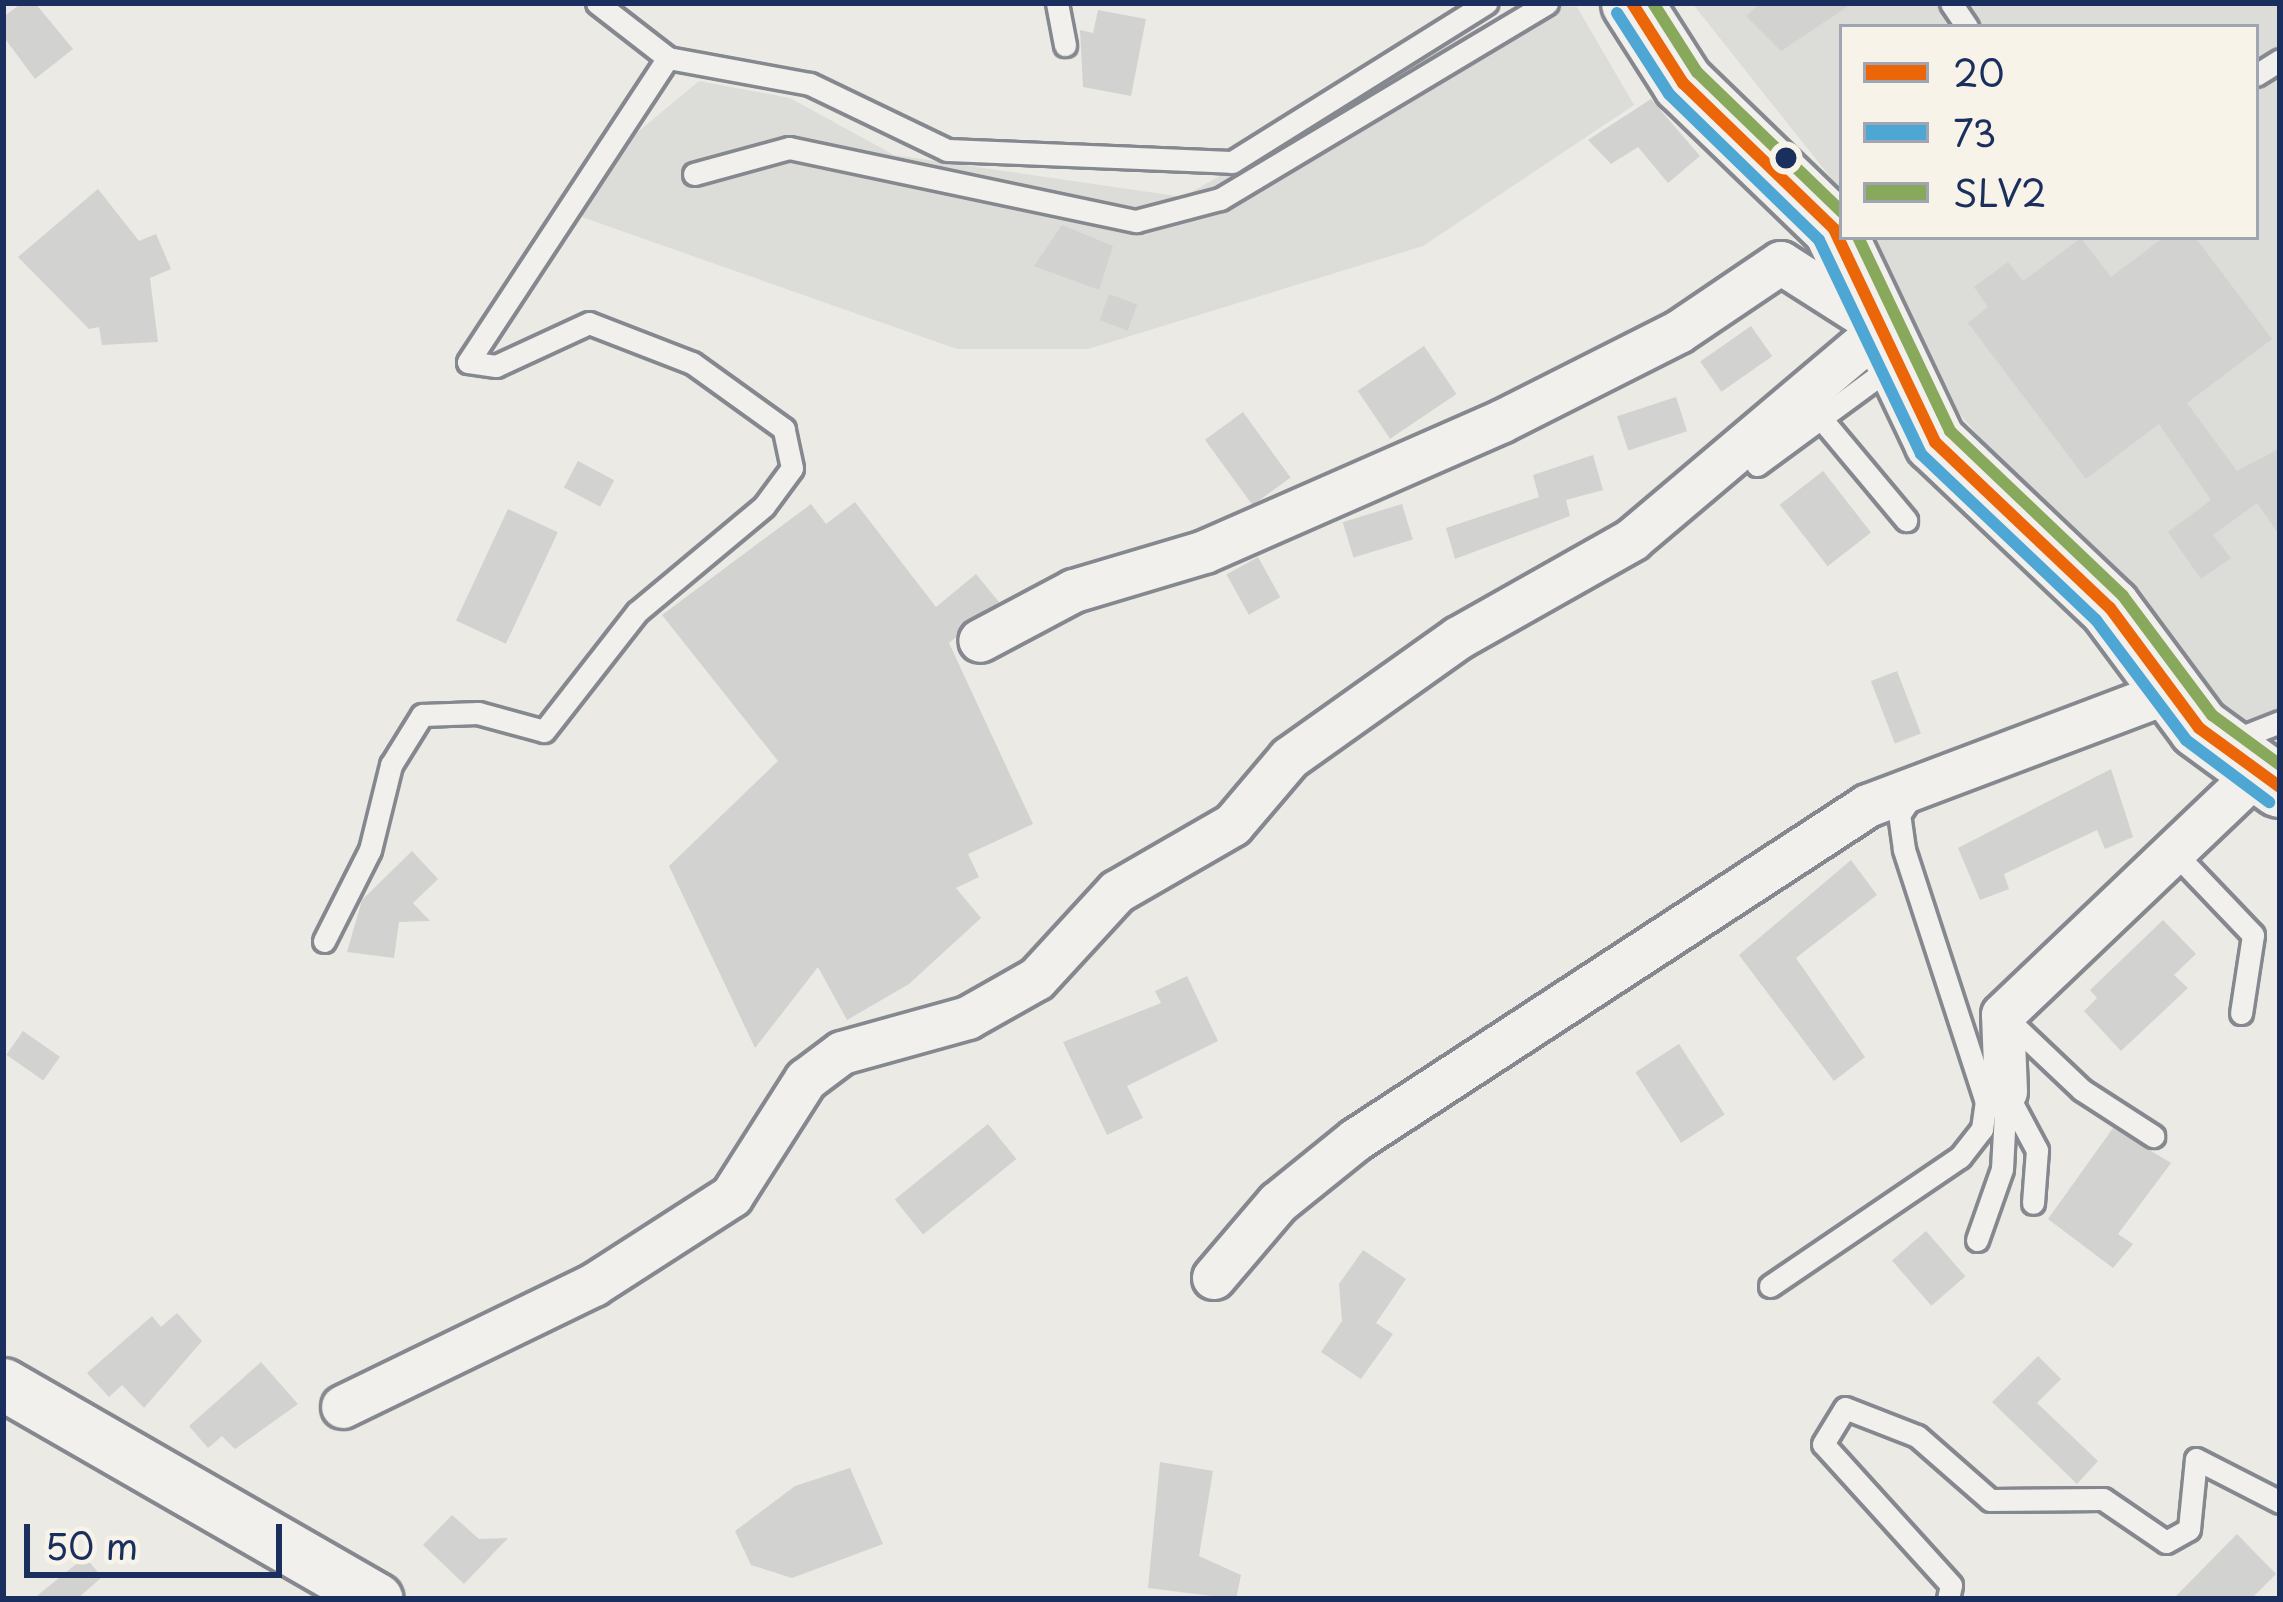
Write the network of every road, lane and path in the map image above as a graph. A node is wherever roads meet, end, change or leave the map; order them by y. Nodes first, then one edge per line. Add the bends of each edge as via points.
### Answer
1 (597, 3) edge
2 (1057, 3) edge
3 (1486, 3) edge
4 (1547, 3) edge
5 (1632, 3) edge
6 (1065, 45) dead end
7 (668, 58) junction
8 (694, 174) dead end
9 (1891, 345) junction
10 (1819, 416) junction
11 (1757, 465) dead end
12 (1906, 520) dead end
13 (980, 641) dead end
14 (2167, 693) junction
15 (2258, 758) edge
16 (1922, 783) junction
17 (2170, 848) junction
18 (324, 941) dead end
19 (2241, 1013) dead end
20 (2002, 1015) junction
21 (2006, 1092) junction
22 (2153, 1136) dead end
23 (2033, 1203) dead end
24 (1977, 1240) dead end
25 (1214, 1278) dead end
26 (1770, 1286) dead end
27 (3, 1384) edge
28 (343, 1407) dead end
29 (2280, 1502) edge
30 (377, 1599) edge
31 (1948, 1599) edge

1 - 7 lane
2 - 6 lane
3 - 7 lane via 1232,162 947,151 810,84
4 - 8 lane via 1220,199 1136,221 789,148
5 - 9 main road via 1683,83 1812,200
7 - 18 lane via 468,362 496,366 589,323 710,376 784,429 792,468 764,506 637,612 544,730 478,713 422,715 391,765 370,850
9 - 10 lane
9 - 13 street via 1781,263 1679,332 1501,422 1205,552 1074,591
9 - 14 main road via 1935,442 2110,608
9 - 28 street via 1633,540 1459,638 1290,758 1233,825 1117,892 1036,980 968,1018 842,1053 806,1080 732,1196 594,1285
10 - 11 lane
10 - 12 lane
14 - 15 main road
14 - 16 street via 1990,767
15 - 17 street
16 - 25 street via 1792,854 1356,1140 1278,1203
16 - 26 lane via 1899,815 1904,850 1986,1102 1982,1129 1960,1157
17 - 19 lane via 2253,934
17 - 20 street
20 - 21 street
20 - 22 lane via 2082,1090
21 - 23 lane via 2037,1150
21 - 24 lane via 2002,1169
27 - 30 street
29 - 31 lane via 2196,1460 2189,1528 2166,1542 2103,1499 1990,1500 1916,1436 1845,1408 1823,1444 1838,1472 1951,1586

